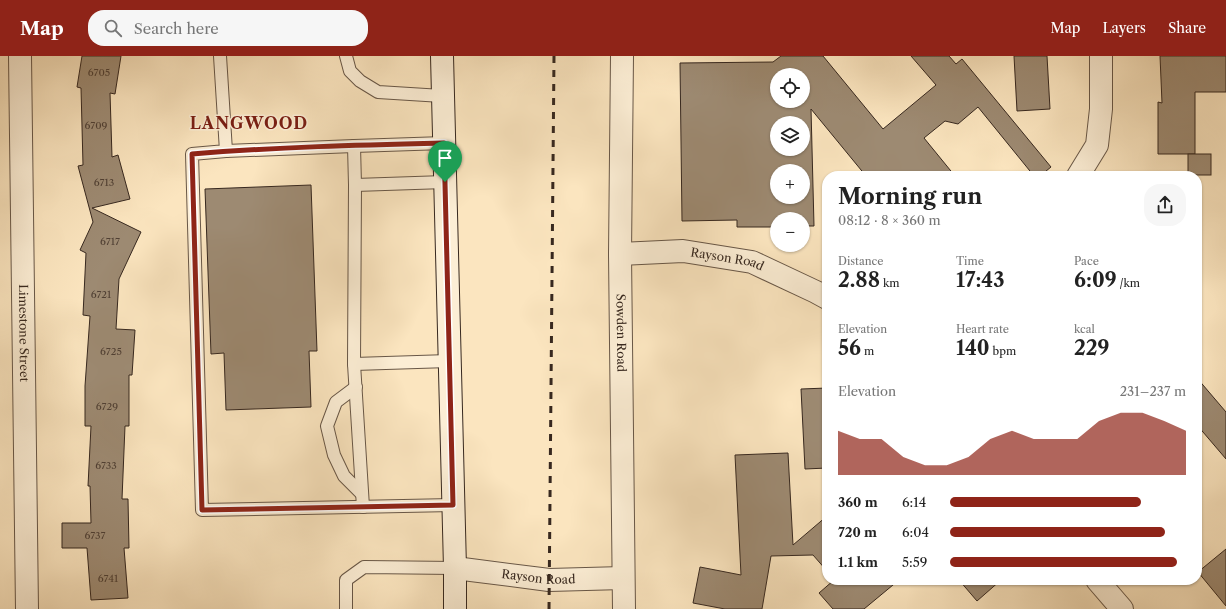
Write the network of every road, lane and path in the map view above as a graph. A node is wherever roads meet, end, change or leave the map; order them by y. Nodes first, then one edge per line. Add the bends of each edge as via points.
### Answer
1 (20, 56) edge
2 (220, 56) edge
3 (346, 56) edge
4 (442, 56) edge
5 (622, 56) edge
6 (1101, 56) edge
7 (442, 96) junction
8 (444, 143) junction
9 (354, 146) junction
10 (226, 151) junction
11 (1081, 171) edge
12 (445, 182) junction
13 (355, 185) junction
14 (620, 254) junction
15 (822, 295) edge
16 (449, 361) junction
17 (354, 364) junction
18 (356, 387) junction
19 (361, 493) junction
20 (453, 505) junction
21 (363, 507) junction
22 (455, 568) junction
23 (623, 578) junction
24 (1101, 585) edge
25 (27, 609) edge
26 (346, 609) edge
27 (455, 609) edge
28 (624, 609) edge
29 (1122, 609) edge

1 - 25 street, Limestone Street
2 - 10 lane
3 - 7 lane via 350,71 378,92
4 - 7 street
5 - 14 street, Sowden Road
6 - 11 street via 1101,109 1097,145
7 - 8 street
8 - 9 lane
8 - 12 street
9 - 10 lane
9 - 13 lane
10 - 21 lane via 192,154 202,510
12 - 13 lane
12 - 16 street
13 - 17 lane
14 - 15 street, Rayson Road via 683,251 752,262
14 - 23 street, Sowden Road
16 - 17 lane
16 - 20 street
17 - 18 lane
18 - 19 lane
18 - 19 lane via 336,402 327,426 334,455 344,476
19 - 21 lane
20 - 21 lane
20 - 22 street
22 - 23 street, Rayson Road via 549,580
22 - 26 lane via 364,567 346,580
22 - 27 street
23 - 28 street, Sowden Road
24 - 29 street

